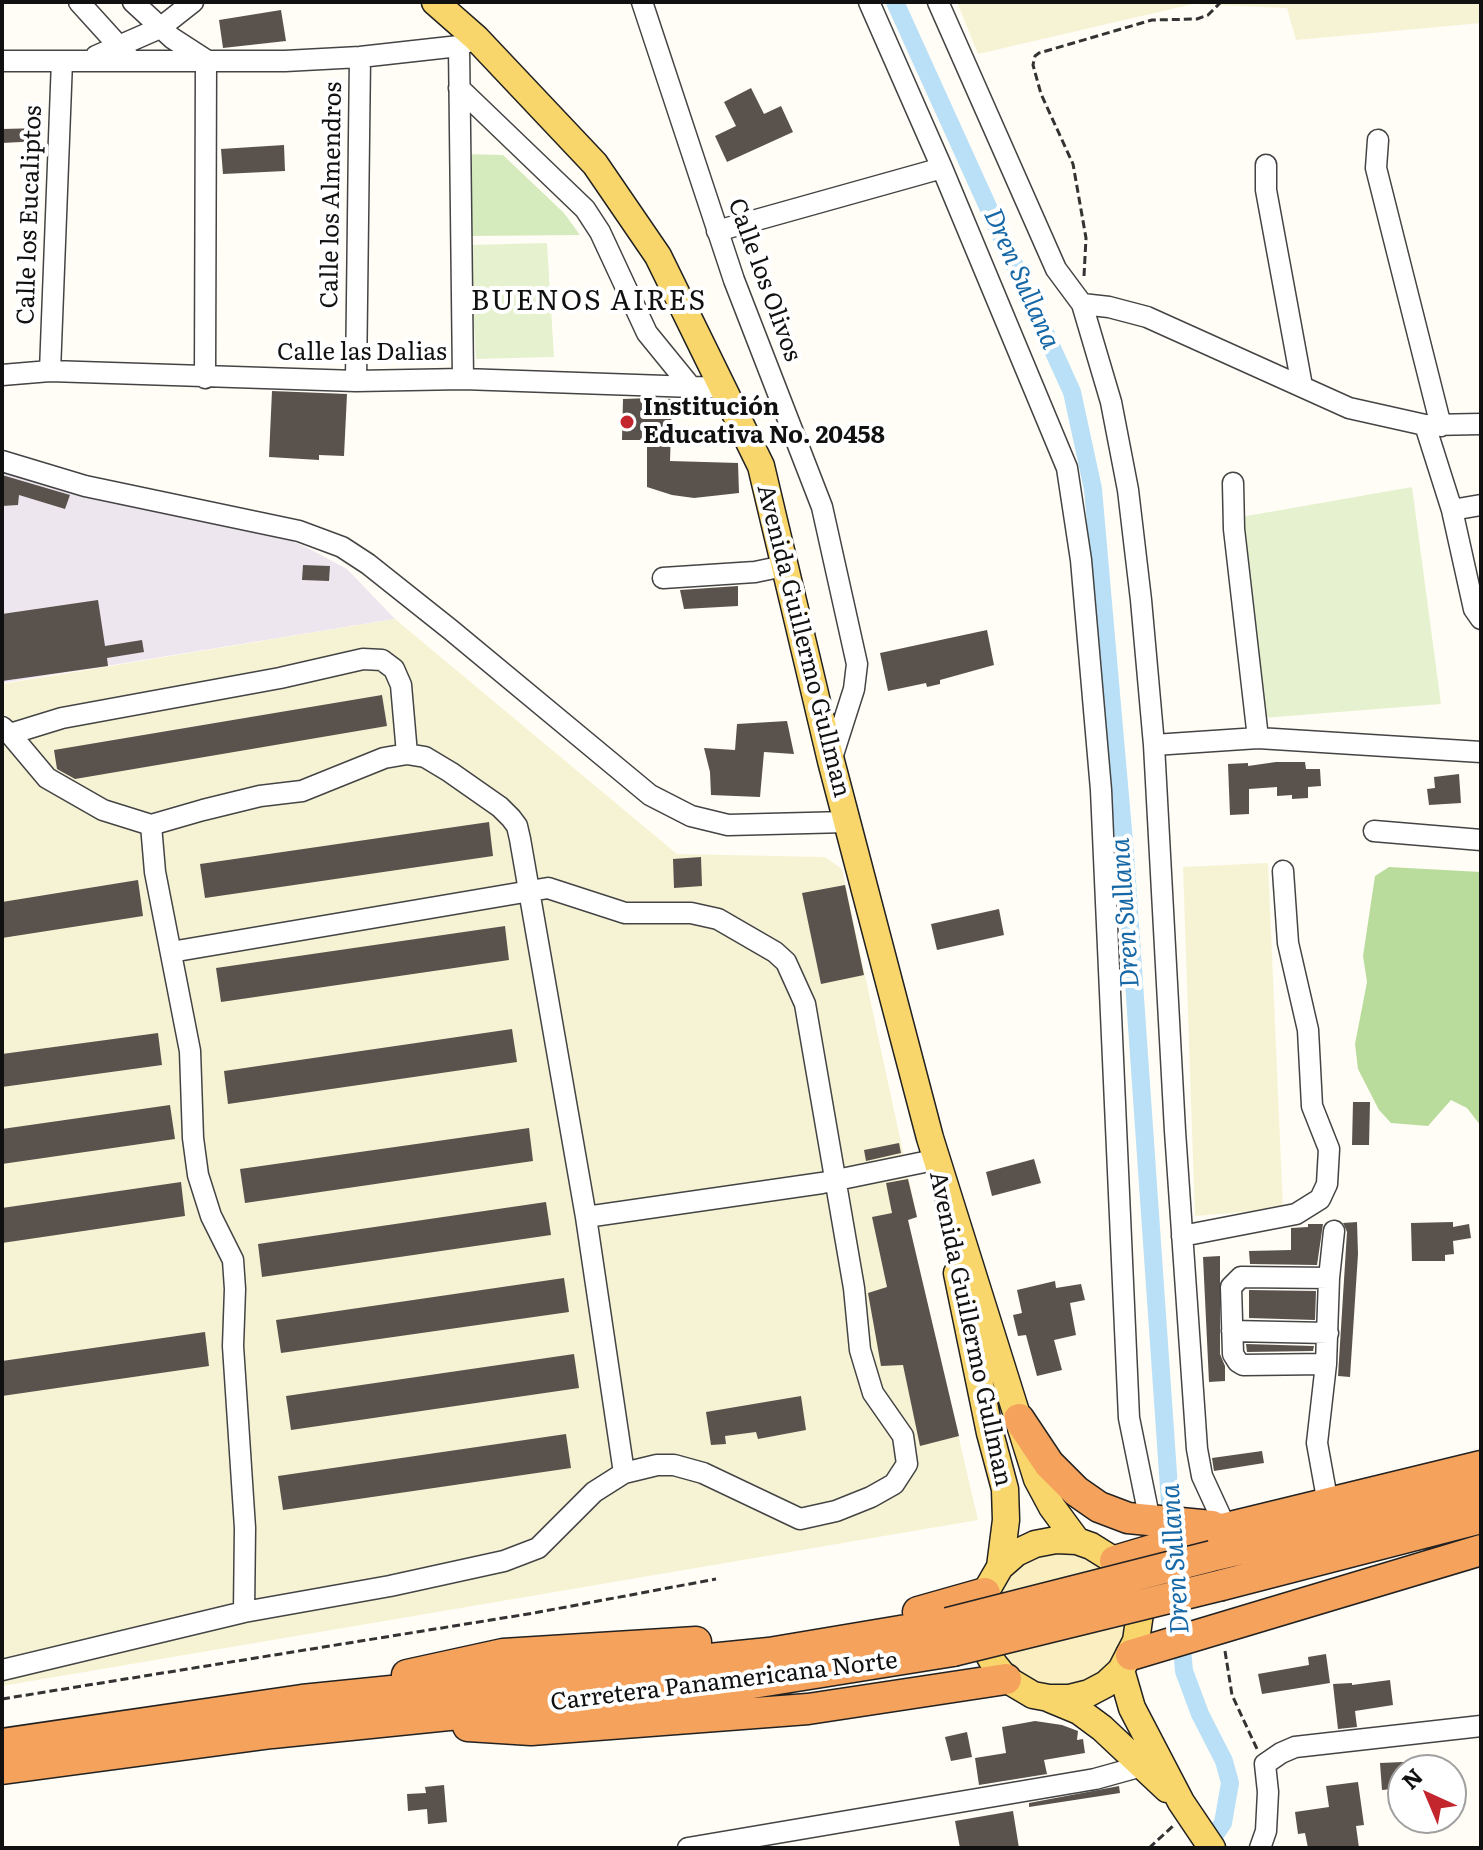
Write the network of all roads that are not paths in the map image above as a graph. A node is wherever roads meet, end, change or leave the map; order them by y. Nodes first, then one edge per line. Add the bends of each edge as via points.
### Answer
1 (79, 2) edge
2 (133, 2) edge
3 (193, 2) edge
4 (435, 2) edge
5 (642, 2) edge
6 (869, 2) edge
7 (938, 2) edge
8 (160, 28) junction
9 (468, 42) junction
10 (126, 54) junction
11 (360, 57) junction
12 (206, 60) junction
13 (2, 61) edge
14 (62, 61) junction
15 (459, 88) junction
16 (1378, 140) dead end
17 (1266, 165) dead end
18 (942, 168) junction
19 (717, 231) junction
20 (1082, 304) junction
21 (50, 371) junction
22 (2, 375) edge
23 (205, 378) junction
24 (463, 379) junction
25 (356, 381) junction
26 (1302, 386) junction
27 (691, 387) junction
28 (723, 388) junction
29 (1481, 424) edge
30 (1433, 425) junction
31 (2, 461) edge
32 (1233, 483) dead end
33 (1481, 505) edge
34 (1452, 510) junction
35 (784, 566) junction
36 (663, 578) dead end
37 (1481, 619) edge
38 (6, 730) edge
39 (1258, 738) junction
40 (1154, 745) junction
41 (1481, 752) edge
42 (407, 754) junction
43 (831, 761) junction
44 (847, 822) junction
45 (151, 825) junction
46 (1374, 831) dead end
47 (1481, 840) edge
48 (1283, 871) dead end
49 (528, 892) junction
50 (171, 952) junction
51 (932, 1149) junction
52 (836, 1181) junction
53 (586, 1217) junction
54 (1334, 1231) dead end
55 (1182, 1236) junction
56 (1329, 1278) junction
57 (1232, 1331) junction
58 (1328, 1333) junction
59 (1326, 1364) junction
60 (1019, 1419) junction
61 (1481, 1466) edge
62 (624, 1473) junction
63 (1481, 1493) edge
64 (1328, 1504) junction
65 (1481, 1518) edge
66 (1226, 1528) junction
67 (1175, 1536) junction
68 (1077, 1541) junction
69 (1481, 1550) edge
70 (1115, 1561) junction
71 (992, 1580) junction
72 (244, 1612) junction
73 (951, 1637) junction
74 (1126, 1662) junction
75 (2, 1670) edge
76 (1006, 1679) junction
77 (343, 1696) junction
78 (1049, 1698) junction
79 (382, 1720) junction
80 (1481, 1726) edge
81 (2, 1744) edge
82 (1142, 1766) junction
83 (2, 1769) edge
84 (1196, 1824) edge
85 (688, 1848) edge
86 (1260, 1848) edge

1 - 10 street
2 - 8 street
3 - 8 street
4 - 9 main road, Avenida Guillermo Gullman
5 - 19 street, Calle los Olivos
6 - 18 street
7 - 20 street via 1056,269
8 - 10 street
8 - 12 street
9 - 11 street
9 - 15 street
9 - 28 main road, Avenida Guillermo Gullman via 595,164 658,256
10 - 12 street
10 - 14 street
11 - 12 street
11 - 25 street, Calle los Almendros
12 - 23 street
13 - 14 street
14 - 21 street, Calle los Eucaliptos
15 - 24 street
15 - 27 street via 585,209 647,333
16 - 30 street via 1376,168
17 - 26 street via 1266,190
18 - 19 street
18 - 67 street via 1067,468 1081,560 1103,818 1129,1418
19 - 43 street, Calle los Olivos via 822,507 857,664
20 - 26 street via 1147,317
20 - 40 street via 1111,402 1128,490
21 - 22 street, Calle las Dalias
21 - 23 street, Calle las Dalias
23 - 25 street, Calle las Dalias
24 - 25 street, Calle las Dalias
24 - 27 street, Calle las Dalias
26 - 30 street via 1358,411
27 - 28 street, Calle las Dalias
28 - 35 main road, Avenida Guillermo Gullman via 761,466
29 - 30 street
30 - 34 street
31 - 44 street via 85,486 287,528 342,547 650,795 691,816 728,825
32 - 39 street
33 - 34 street
34 - 37 street via 1474,609
35 - 36 street
35 - 43 main road, Avenida Guillermo Gullman
38 - 42 street via 363,659 382,660 394,669 401,685
38 - 45 street via 47,778 103,810
39 - 40 street
39 - 41 street
40 - 55 street
42 - 45 street via 302,791 260,796
42 - 49 street via 439,765 511,818 517,826
43 - 44 main road, Avenida Guillermo Gullman
44 - 51 main road, Avenida Guillermo Gullman
45 - 50 street
46 - 47 street
48 - 55 street via 1288,943 1308,1030 1312,1106 1329,1149 1327,1184 1320,1199 1296,1214
49 - 50 street
49 - 52 street via 548,888 625,913 691,913 718,919 786,962 805,1004
49 - 53 street
50 - 72 street via 190,1051 198,1175 233,1260
51 - 52 street
51 - 60 main road, Avenida Guillermo Gullman
51 - 71 main road, Avenida Guillermo Gullman via 1005,1489 1006,1520
52 - 53 street
52 - 62 street via 860,1350 873,1393 903,1436 907,1464 894,1484 836,1511 800,1519 703,1473 674,1465
53 - 62 street
54 - 56 street
55 - 66 street via 1197,1449 1202,1476
56 - 57 street via 1241,1277 1231,1287
56 - 58 street
57 - 58 street
57 - 59 street via 1233,1354 1243,1365
58 - 59 street
59 - 64 street via 1317,1443
60 - 67 highway via 1049,1464 1076,1491 1099,1507
60 - 68 main road, Avenida Guillermo Gullman via 1037,1479
61 - 64 highway
62 - 72 street via 594,1492 538,1548 504,1561
63 - 67 highway, Carretera Panamericana Norte
64 - 66 highway
65 - 73 highway, Carretera Panamericana Norte, bridge via 1222,1585
66 - 67 highway
67 - 70 highway
67 - 73 highway, Carretera Panamericana Norte, bridge
68 - 70 main road
68 - 71 main road via 1035,1544 1016,1553
69 - 74 highway via 1213,1641 1166,1643
70 - 74 main road via 1132,1585 1140,1613
71 - 76 main road via 980,1611 981,1630 985,1648
71 - 77 highway via 940,1607 891,1618 773,1638 503,1654 412,1673
72 - 75 street
73 - 77 highway, Carretera Panamericana Norte
73 - 79 highway, Carretera Panamericana Norte via 734,1686
74 - 78 main road via 1106,1684 1089,1693
74 - 84 main road via 1132,1708
76 - 78 main road
76 - 79 highway via 808,1709 644,1723 531,1730
77 - 81 highway, Carretera Panamericana Norte
78 - 82 main road via 1079,1711
79 - 83 highway, Carretera Panamericana Norte
80 - 86 street via 1295,1747 1265,1764 1266,1831
82 - 84 main road
82 - 85 street via 1095,1779

